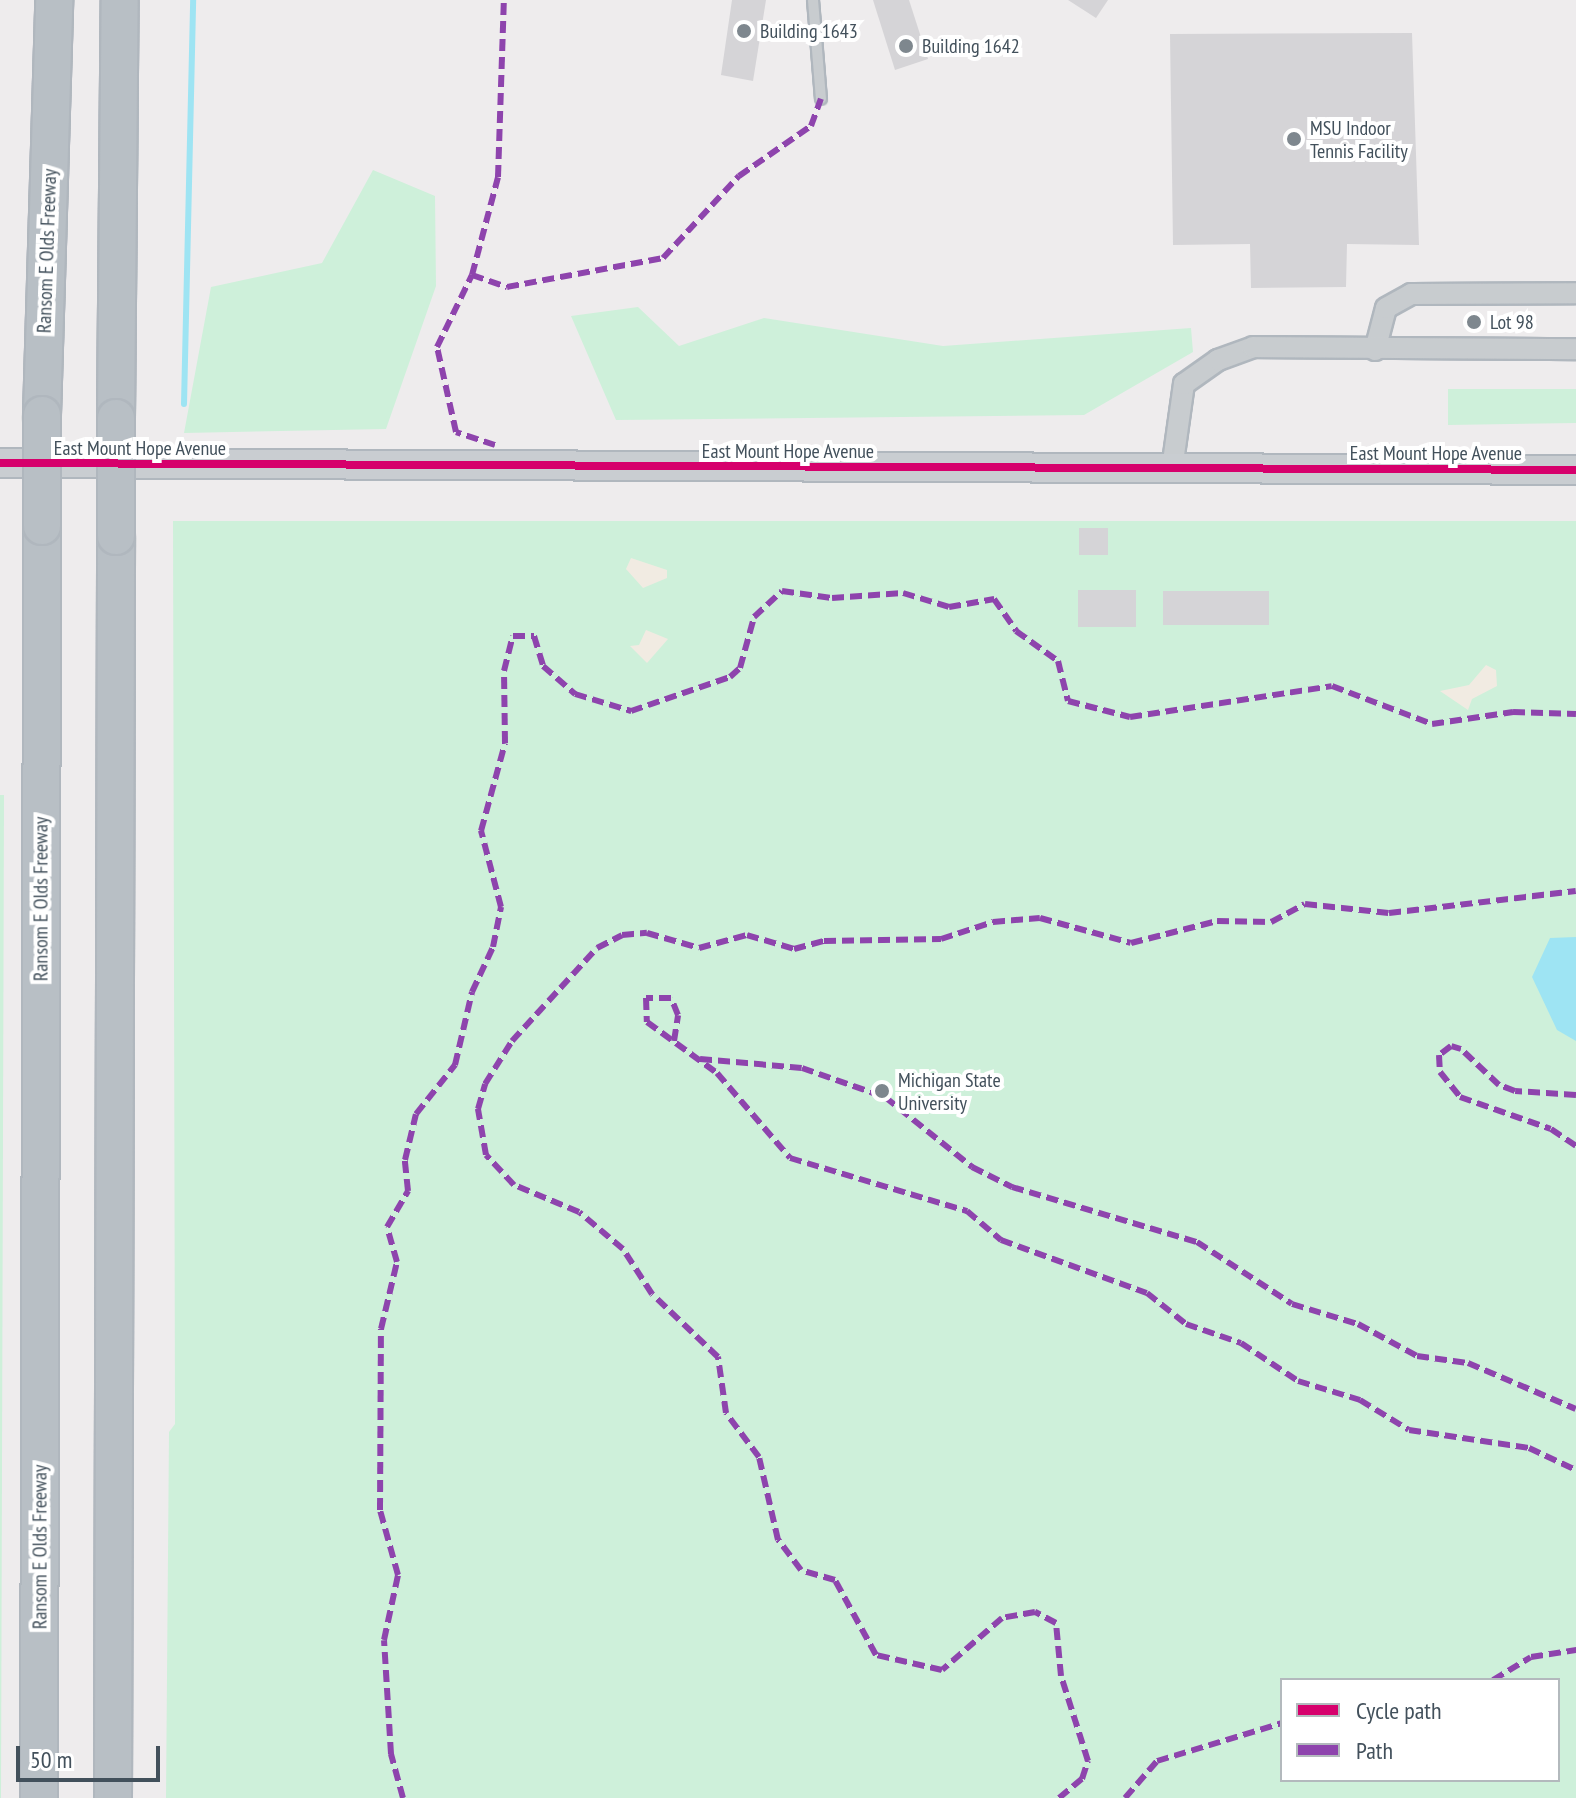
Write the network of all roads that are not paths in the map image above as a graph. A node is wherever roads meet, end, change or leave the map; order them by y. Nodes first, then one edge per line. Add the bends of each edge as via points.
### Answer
1 (54, 0) edge
2 (120, 0) edge
3 (813, 0) edge
4 (821, 99) dead end
5 (1576, 293) edge
6 (1576, 349) edge
7 (1375, 350) junction
8 (0, 463) edge
9 (1172, 469) junction
10 (1576, 470) edge
11 (39, 1798) edge
12 (113, 1798) edge

1 - 11 highway, Ransom E Olds Freeway, bridge via 42,415
2 - 12 highway, bridge
3 - 4 lane
5 - 7 street via 1397,298 1386,308
6 - 7 street
7 - 9 street via 1253,347 1218,360 1184,384
8 - 9 street, East Mount Hope Avenue
9 - 10 street, East Mount Hope Avenue

